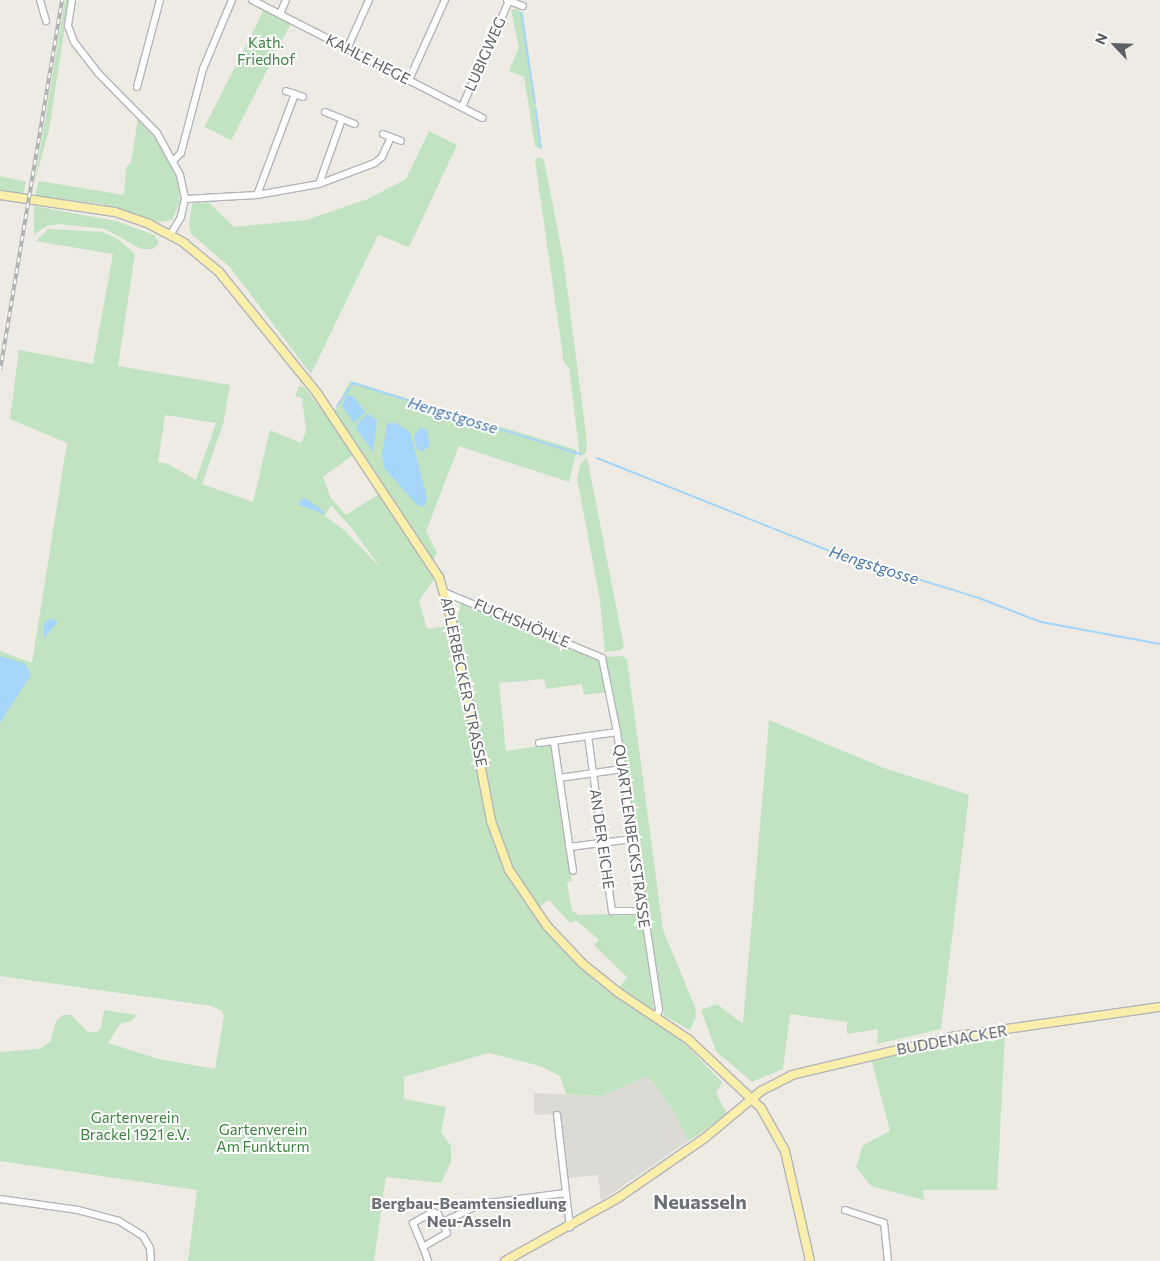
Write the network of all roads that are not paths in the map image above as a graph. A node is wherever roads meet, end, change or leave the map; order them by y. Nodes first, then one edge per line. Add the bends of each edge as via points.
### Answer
1 (40, 0) edge
2 (72, 0) edge
3 (160, 0) edge
4 (232, 0) edge
5 (252, 0) edge
6 (286, 0) edge
7 (369, 0) edge
8 (445, 0) edge
9 (508, 1) edge
10 (523, 6) dead end
11 (280, 14) junction
12 (46, 20) dead end
13 (347, 49) junction
14 (410, 80) junction
15 (137, 87) dead end
16 (286, 91) dead end
17 (295, 94) junction
18 (303, 97) dead end
19 (462, 107) junction
20 (325, 112) dead end
21 (342, 118) junction
22 (482, 118) dead end
23 (355, 124) dead end
24 (383, 134) dead end
25 (391, 137) junction
26 (401, 141) dead end
27 (173, 161) junction
28 (319, 184) junction
29 (0, 195) edge
30 (257, 195) junction
31 (185, 199) junction
32 (170, 235) junction
33 (446, 593) junction
34 (599, 655) joint
35 (617, 732) junction
36 (588, 736) junction
37 (554, 742) junction
38 (538, 743) dead end
39 (622, 769) junction
40 (593, 774) junction
41 (559, 778) junction
42 (632, 839) junction
43 (602, 843) junction
44 (569, 848) junction
45 (573, 871) dead end
46 (643, 910) junction
47 (1160, 1007) edge
48 (656, 1018) junction
49 (752, 1098) junction
50 (557, 1115) dead end
51 (564, 1194) junction
52 (0, 1199) edge
53 (844, 1210) dead end
54 (443, 1222) junction
55 (570, 1227) junction
56 (423, 1247) junction
57 (151, 1261) edge
58 (428, 1261) edge
59 (506, 1261) edge
60 (810, 1261) edge
61 (888, 1261) edge

1 - 12 street
2 - 27 street via 68,26 74,42 98,73 152,127
3 - 15 street
4 - 27 street via 203,69 184,147
5 - 11 street, KAHLE HEGE
6 - 11 street
7 - 13 street
8 - 14 street
9 - 10 street
9 - 19 street, LUBIGWEG
11 - 13 street, KAHLE HEGE
13 - 14 street, KAHLE HEGE
14 - 19 street, KAHLE HEGE
16 - 17 street
17 - 18 street
17 - 30 street
19 - 22 street, KAHLE HEGE
20 - 21 street
21 - 23 street
21 - 28 street
24 - 25 street
25 - 26 street
25 - 28 street via 382,157 375,163
27 - 31 street via 184,187
28 - 30 street
29 - 32 main road, APLERBECKER STRASSE via 103,209
30 - 31 street
31 - 32 street via 181,217
32 - 33 main road, APLERBECKER STRASSE via 219,272 317,393 434,566
33 - 34 street, FUCHSHÖHLE
33 - 48 main road, APLERBECKER STRASSE via 478,740 491,821 502,855 532,905 567,948 600,979
34 - 35 street, QUARTLENBECKSTRASSE
35 - 36 street
35 - 39 street, QUARTLENBECKSTRASSE
36 - 37 street
36 - 40 street, AN DER EICHE
37 - 38 street
37 - 41 street
39 - 40 street
39 - 42 street, QUARTLENBECKSTRASSE
40 - 41 street
40 - 43 street, AN DER EICHE
41 - 44 street
42 - 43 street
42 - 46 street, QUARTLENBECKSTRASSE
43 - 44 street
43 - 46 street, AN DER EICHE via 612,911
44 - 45 street
46 - 48 street, QUARTLENBECKSTRASSE via 659,1010
47 - 49 main road, BUDDENACKER via 931,1041 792,1075
48 - 49 main road, APLERBECKER STRASSE via 688,1039
49 - 55 main road, BUDDENACKER via 649,1178
49 - 60 main road, APLERBECKER STRASSE via 769,1120 785,1151
50 - 51 street
51 - 54 street via 481,1204
51 - 55 street
52 - 57 street via 78,1210 119,1221 143,1236 150,1248
53 - 61 street via 884,1223
54 - 56 street via 446,1235
54 - 56 street via 435,1212 414,1222
55 - 59 main road, BUDDENACKER
56 - 58 street

